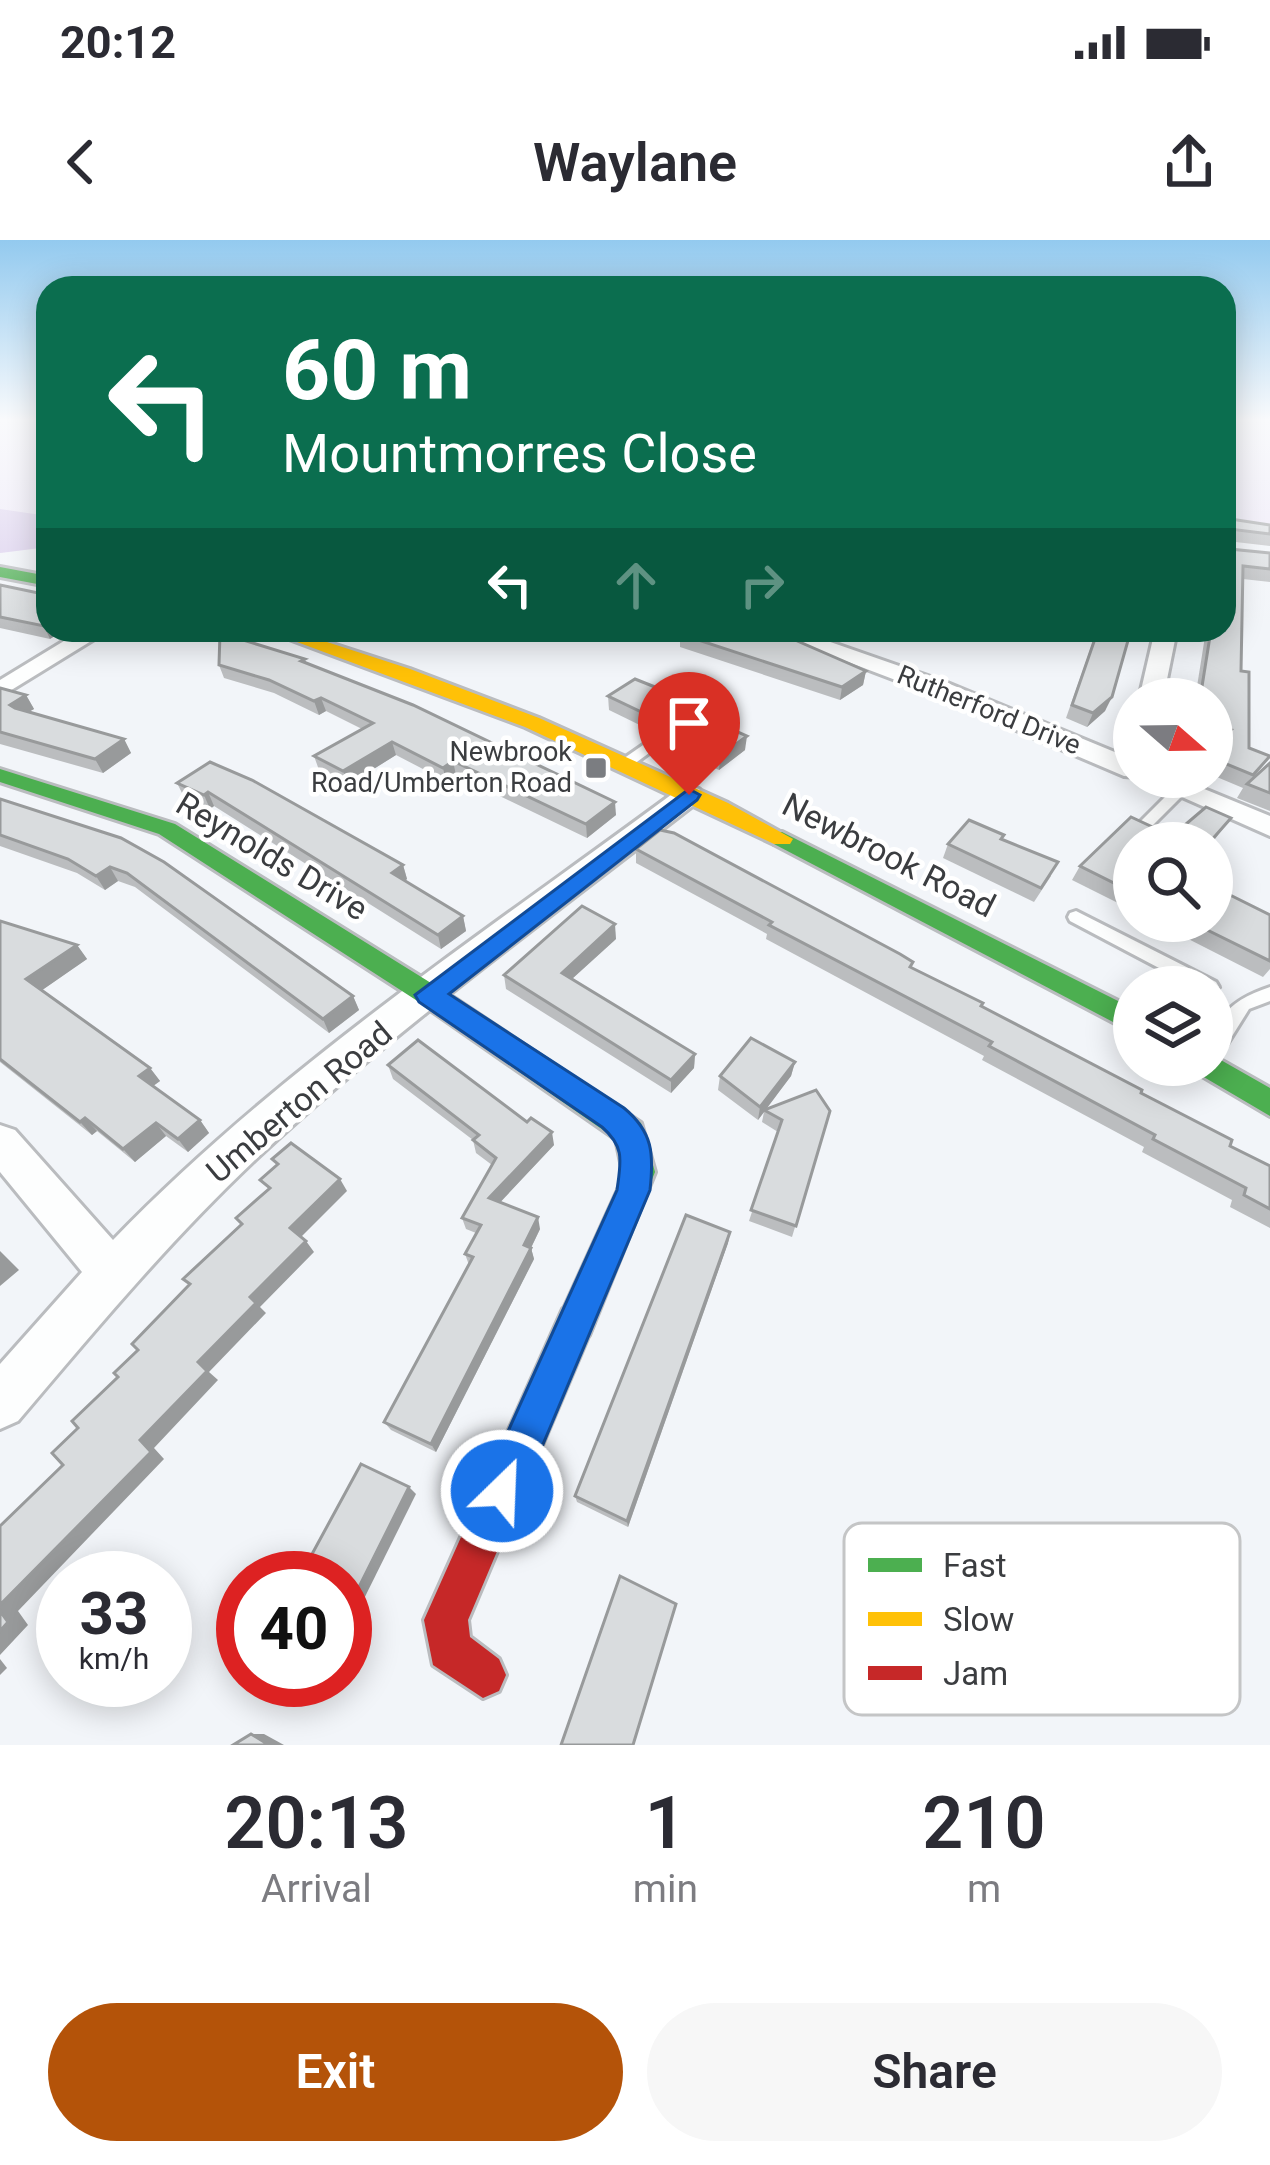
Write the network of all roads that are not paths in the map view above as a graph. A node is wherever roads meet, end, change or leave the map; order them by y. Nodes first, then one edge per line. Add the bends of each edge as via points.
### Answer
1 (0, 572) edge
2 (36, 578) edge
3 (78, 642) edge
4 (309, 642) edge
5 (809, 642) edge
6 (1163, 642) edge
7 (1156, 678) edge
8 (0, 690) edge
9 (699, 711) edge
10 (1113, 761) edge
11 (625, 764) junction
12 (0, 776) edge
13 (689, 795) junction
14 (1172, 798) edge
15 (1202, 798) edge
16 (1148, 822) edge
17 (1270, 827) edge
18 (1076, 917) dead end
19 (1170, 966) edge
20 (1270, 994) edge
21 (429, 995) junction
22 (1233, 999) edge
23 (1243, 1004) junction
24 (1113, 1011) edge
25 (1233, 1019) edge
26 (1233, 1081) edge
27 (1270, 1103) edge
28 (0, 1143) edge
29 (116, 1270) junction
30 (0, 1402) edge
31 (483, 1675) dead end

1 - 2 main road
3 - 8 street
4 - 11 main road, Newbrook Road via 448,688
5 - 10 street, Rutherford Drive
6 - 7 street
9 - 11 lane
11 - 13 main road, Newbrook Road
12 - 21 main road, Reynolds Drive via 166,829
13 - 21 street, Umberton Road
13 - 24 main road, Newbrook Road
14 - 16 lane
15 - 17 street
18 - 19 lane
20 - 23 lane
21 - 29 street, Umberton Road via 241,1148
21 - 31 main road, Reynolds Drive via 613,1118 638,1153 634,1190 446,1620 449,1649
22 - 23 lane
23 - 25 lane
26 - 27 main road
28 - 29 street via 89,1252
29 - 30 street, Umberton Road

